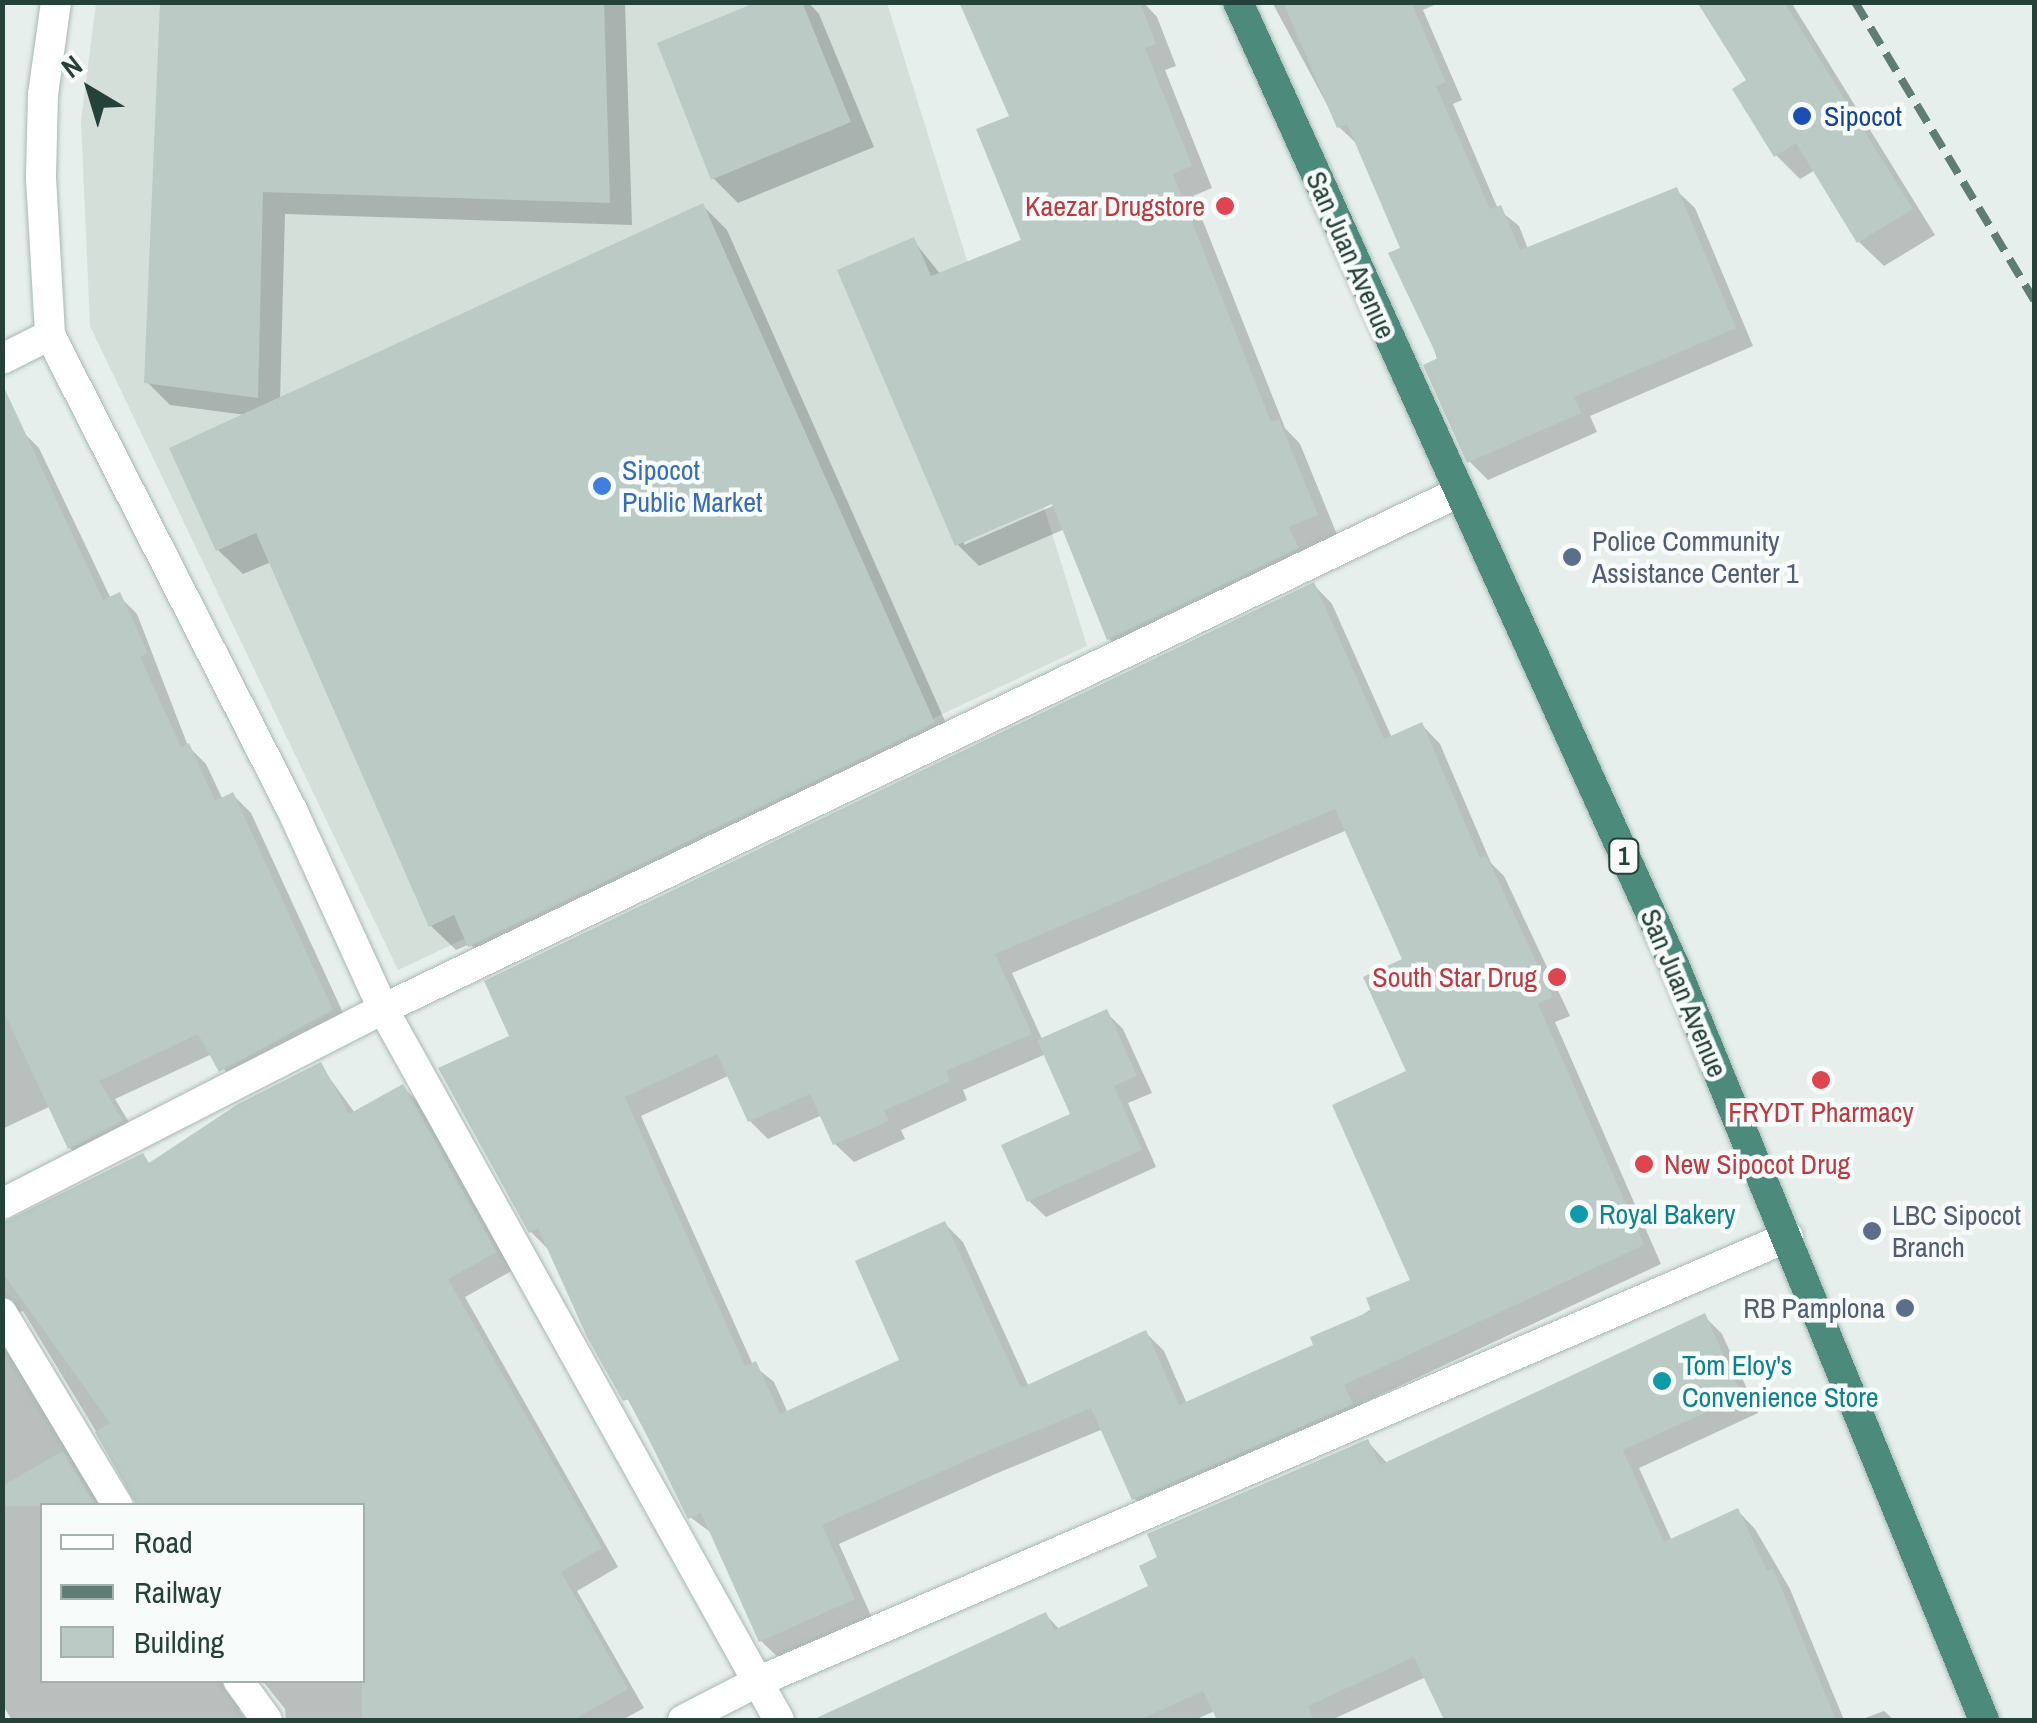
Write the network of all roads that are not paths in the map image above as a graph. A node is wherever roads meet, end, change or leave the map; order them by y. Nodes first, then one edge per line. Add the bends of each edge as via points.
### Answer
1 (56, 2) edge
2 (1238, 2) edge
3 (50, 334) junction
4 (2, 359) edge
5 (1459, 492) junction
6 (383, 1009) junction
7 (2, 1204) edge
8 (1788, 1237) junction
9 (2, 1313) edge
10 (116, 1503) edge
11 (757, 1682) junction
12 (240, 1683) edge
13 (266, 1720) edge
14 (683, 1720) edge
15 (779, 1720) edge
16 (1984, 1720) edge

1 - 3 street via 43,94 41,178
2 - 5 highway, San Juan Avenue / 1
3 - 4 street
3 - 6 street via 292,810
5 - 6 street
5 - 8 highway, San Juan Avenue / 1 via 1675,967
6 - 7 street
6 - 11 street
8 - 11 street
8 - 16 highway, San Juan Avenue / 1
9 - 10 street
11 - 14 street
11 - 15 street
12 - 13 street

